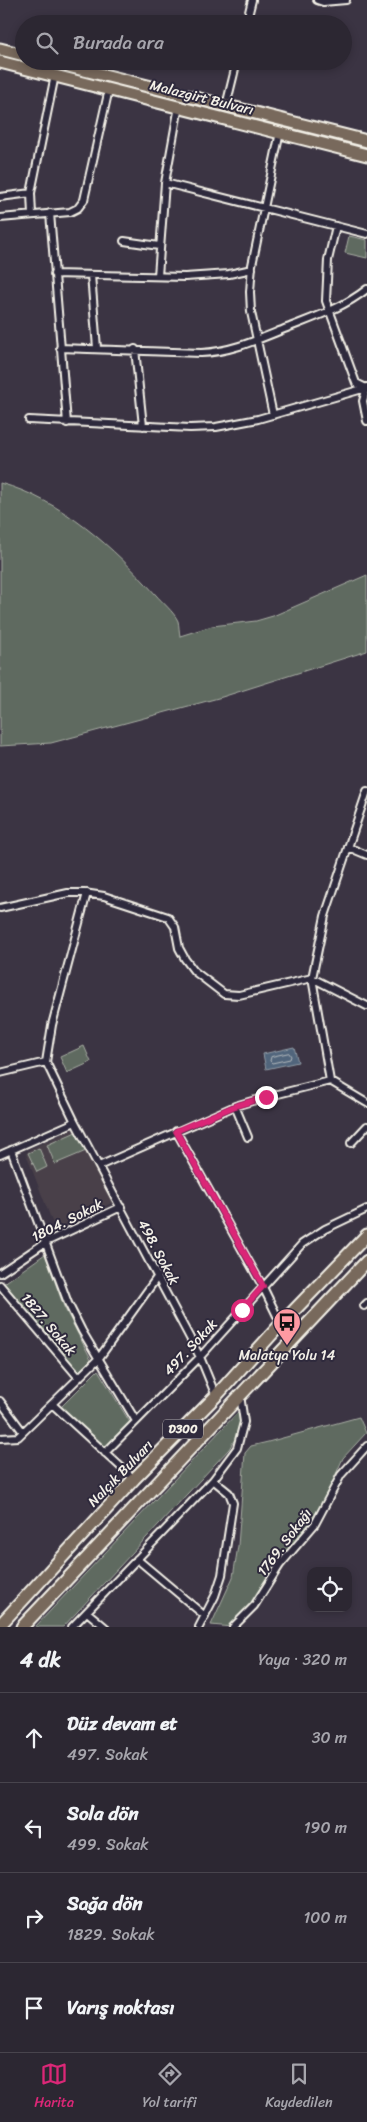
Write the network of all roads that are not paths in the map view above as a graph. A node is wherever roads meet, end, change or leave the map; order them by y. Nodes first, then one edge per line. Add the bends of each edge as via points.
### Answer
1 (252, 0) edge
2 (317, 0) edge
3 (346, 0) edge
4 (248, 15) edge
5 (0, 49) edge
6 (15, 53) edge
7 (0, 62) edge
8 (15, 66) edge
9 (34, 70) edge
10 (84, 70) edge
11 (235, 70) edge
12 (55, 75) junction
13 (109, 89) junction
14 (179, 106) junction
15 (226, 106) junction
16 (280, 132) junction
17 (367, 141) edge
18 (367, 155) edge
19 (165, 183) junction
20 (31, 193) junction
21 (0, 197) edge
22 (264, 208) junction
23 (50, 213) junction
24 (32, 215) junction
25 (0, 218) edge
26 (336, 226) junction
27 (367, 234) edge
28 (124, 241) dead end
29 (159, 246) junction
30 (252, 269) junction
31 (54, 274) junction
32 (91, 275) junction
33 (158, 276) junction
34 (367, 288) edge
35 (330, 312) junction
36 (256, 340) junction
37 (60, 348) junction
38 (96, 348) junction
39 (135, 349) junction
40 (367, 387) edge
41 (273, 415) junction
42 (28, 420) dead end
43 (367, 421) edge
44 (67, 423) junction
45 (143, 426) junction
46 (367, 791) edge
47 (348, 847) junction
48 (367, 855) edge
49 (87, 893) junction
50 (0, 908) edge
51 (312, 978) junction
52 (367, 1006) edge
53 (46, 1062) junction
54 (0, 1072) edge
55 (330, 1081) junction
56 (367, 1103) edge
57 (235, 1106) junction
58 (75, 1122) junction
59 (367, 1126) edge
60 (176, 1131) junction
61 (248, 1137) dead end
62 (351, 1143) dead end
63 (11, 1150) junction
64 (0, 1155) edge
65 (99, 1166) junction
66 (121, 1207) junction
67 (367, 1209) edge
68 (367, 1235) edge
69 (46, 1242) junction
70 (367, 1260) edge
71 (0, 1274) edge
72 (158, 1276) junction
73 (0, 1285) edge
74 (263, 1286) junction
75 (281, 1324) junction
76 (200, 1357) junction
77 (99, 1358) junction
78 (78, 1378) junction
79 (240, 1395) junction
80 (216, 1396) junction
81 (0, 1401) edge
82 (52, 1404) junction
83 (136, 1421) junction
84 (23, 1432) junction
85 (0, 1438) edge
86 (367, 1446) edge
87 (105, 1453) junction
88 (134, 1479) junction
89 (213, 1480) junction
90 (138, 1559) junction
91 (86, 1612) junction
92 (205, 1616) junction
93 (0, 1625) edge
94 (22, 1627) edge
95 (72, 1627) edge
96 (105, 1627) edge
97 (199, 1627) edge
98 (233, 1627) edge

1 - 4 street
2 - 3 street
5 - 6 highway
7 - 8 highway, Malazgirt Bulvarı
9 - 12 highway, Malazgirt Bulvarı
10 - 15 highway, Malazgirt Bulvarı
11 - 15 street
12 - 13 highway, Malazgirt Bulvarı
12 - 20 street
13 - 14 highway, Malazgirt Bulvarı
13 - 23 street via 82,203 73,211
14 - 16 highway, Malazgirt Bulvarı
14 - 19 street
15 - 17 highway, Malazgirt Bulvarı
16 - 18 highway, Malazgirt Bulvarı
16 - 22 street
19 - 22 street
19 - 29 street
20 - 21 street
20 - 24 street
22 - 26 street
22 - 30 street
23 - 24 street
23 - 31 street
24 - 25 street
26 - 27 street
26 - 35 street via 326,279 326,301
28 - 29 street
29 - 33 street
30 - 33 street via 219,275
30 - 36 street via 250,302
31 - 32 street
31 - 37 street
32 - 33 street
32 - 38 street
34 - 35 street
35 - 36 street
35 - 40 street via 356,383
36 - 39 street via 211,353
36 - 41 street
37 - 38 street
37 - 44 street
38 - 39 street
39 - 45 street
40 - 41 street
40 - 43 street via 362,401
41 - 45 street via 216,427
42 - 44 street
44 - 45 street
46 - 47 street
47 - 48 street
47 - 51 street via 325,916
49 - 50 street via 60,894
49 - 51 street via 168,917 175,926 184,959 224,994 235,996
49 - 53 street via 52,1025
51 - 52 street
51 - 55 street
53 - 54 street
53 - 58 street, 498. Sokak
55 - 56 street
55 - 57 street
57 - 60 street
57 - 61 street
58 - 63 street
58 - 65 street, 498. Sokak
59 - 62 street
60 - 65 street
60 - 74 street
63 - 64 street
63 - 69 street
65 - 66 street, 498. Sokak
66 - 69 street, 1804. Sokak
66 - 72 street, 498. Sokak
67 - 74 street, 497. Sokak via 302,1244
68 - 75 highway, Nalçık Bulvarı / D300
69 - 71 street, 1804. Sokak
69 - 77 street via 68,1303
70 - 79 highway, D300
72 - 76 street, 498. Sokak
72 - 77 street
73 - 78 street, 1827. Sokak
74 - 75 street
74 - 76 street, 497. Sokak
75 - 80 highway, Nalçık Bulvarı / D300
76 - 80 street, 498. Sokak
76 - 83 street, 497. Sokak
77 - 78 street
77 - 83 street
78 - 82 street
79 - 89 street via 244,1415 242,1435 237,1448
79 - 94 highway, D300
80 - 88 highway, Nalçık Bulvarı / D300
81 - 84 street
82 - 84 street
82 - 87 street
83 - 87 street, 497. Sokak
84 - 85 street via 18,1437
86 - 98 street, 1769. Sokağı via 341,1475 315,1524 280,1565 254,1606
87 - 88 street
88 - 93 highway, Nalçık Bulvarı / D300
89 - 90 street
89 - 92 street via 229,1492 233,1503 224,1570
90 - 91 street
90 - 92 street
91 - 95 street
91 - 96 street
92 - 97 street

